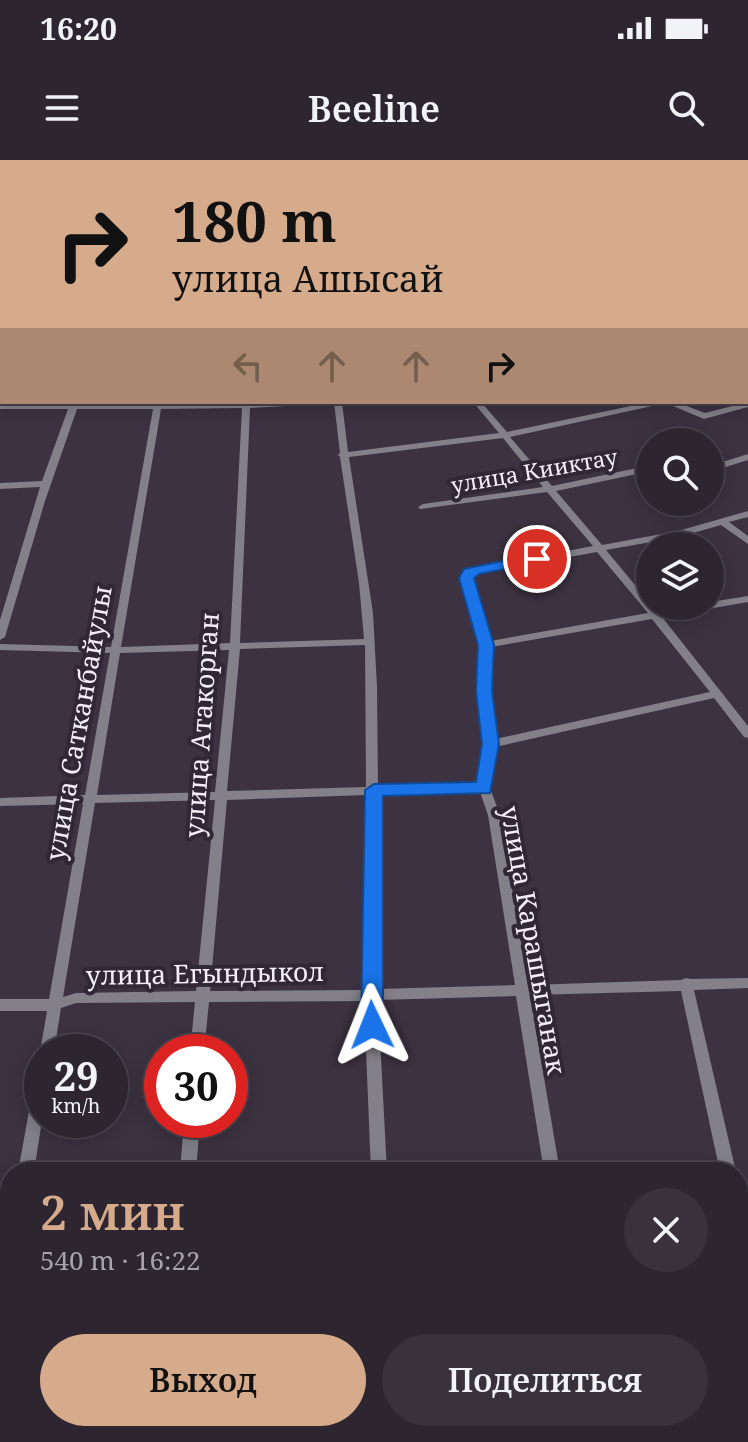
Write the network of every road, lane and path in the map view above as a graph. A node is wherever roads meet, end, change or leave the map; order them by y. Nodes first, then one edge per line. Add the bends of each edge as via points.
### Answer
1 (246, 404) edge
2 (338, 404) edge
3 (479, 404) edge
4 (598, 404) edge
5 (653, 404) edge
6 (674, 404) edge
7 (748, 404) edge
8 (73, 405) edge
9 (157, 405) edge
10 (0, 407) edge
11 (606, 414) junction
12 (506, 435) junction
13 (342, 455) junction
14 (748, 457) edge
15 (724, 465) edge
16 (636, 471) edge
17 (45, 484) junction
18 (0, 486) edge
19 (550, 489) junction
20 (423, 507) dead end
21 (748, 514) edge
22 (724, 523) junction
23 (748, 541) edge
24 (597, 548) junction
25 (636, 593) edge
26 (748, 599) edge
27 (724, 603) edge
28 (636, 618) edge
29 (659, 620) edge
30 (0, 637) edge
31 (370, 642) junction
32 (486, 645) junction
33 (235, 646) junction
34 (0, 647) edge
35 (117, 650) junction
36 (717, 694) junction
37 (748, 734) edge
38 (490, 744) junction
39 (484, 788) junction
40 (374, 790) junction
41 (223, 796) junction
42 (92, 799) junction
43 (0, 802) edge
44 (686, 983) junction
45 (748, 983) edge
46 (520, 989) junction
47 (371, 995) junction
48 (202, 997) junction
49 (0, 1005) edge
50 (55, 1005) junction
51 (50, 1034) edge
52 (199, 1034) edge
53 (32, 1138) edge
54 (191, 1138) edge
55 (28, 1162) edge
56 (189, 1162) edge
57 (379, 1162) edge
58 (550, 1162) edge
59 (726, 1162) edge

1 - 9 street
1 - 33 street, улица Атакорган
2 - 13 street
3 - 12 street
4 - 11 street
5 - 11 street
6 - 7 street via 704,416
8 - 9 street
8 - 10 street
8 - 17 street
9 - 35 street, улица Сатканбайулы
11 - 12 street
12 - 13 street
12 - 19 street
13 - 31 street via 364,572
14 - 15 street
16 - 19 street, улица Кииктау
17 - 18 street
17 - 30 street
19 - 20 street, улица Кииктау
19 - 24 street
21 - 22 street, улица Карашыганак
22 - 23 street
22 - 24 street, улица Карашыганак
24 - 25 street
24 - 32 street, улица Карашыганак via 469,572 466,585
26 - 27 street
28 - 32 street
29 - 36 street
31 - 33 street
31 - 40 street
32 - 38 street, улица Карашыганак
33 - 35 street
33 - 41 street, улица Атакорган
34 - 35 street
35 - 42 street, улица Сатканбайулы
36 - 37 street
36 - 38 street
38 - 39 street, улица Карашыганак
39 - 40 street
39 - 46 street, улица Карашыганак via 494,815
40 - 41 street
40 - 47 street
41 - 42 street
41 - 48 street, улица Атакорган
42 - 43 street
42 - 50 street, улица Сатканбайулы
44 - 45 street, улица Егындыкол
44 - 46 street, улица Егындыкол
44 - 59 street
46 - 47 street, улица Егындыкол
46 - 58 street, улица Карашыганак
47 - 48 street, улица Егындыкол
47 - 57 street
48 - 50 street, улица Егындыкол via 76,998
48 - 52 street, улица Атакорган
49 - 50 street, улица Егындыкол
50 - 51 street, улица Сатканбайулы
53 - 55 street
54 - 56 street

